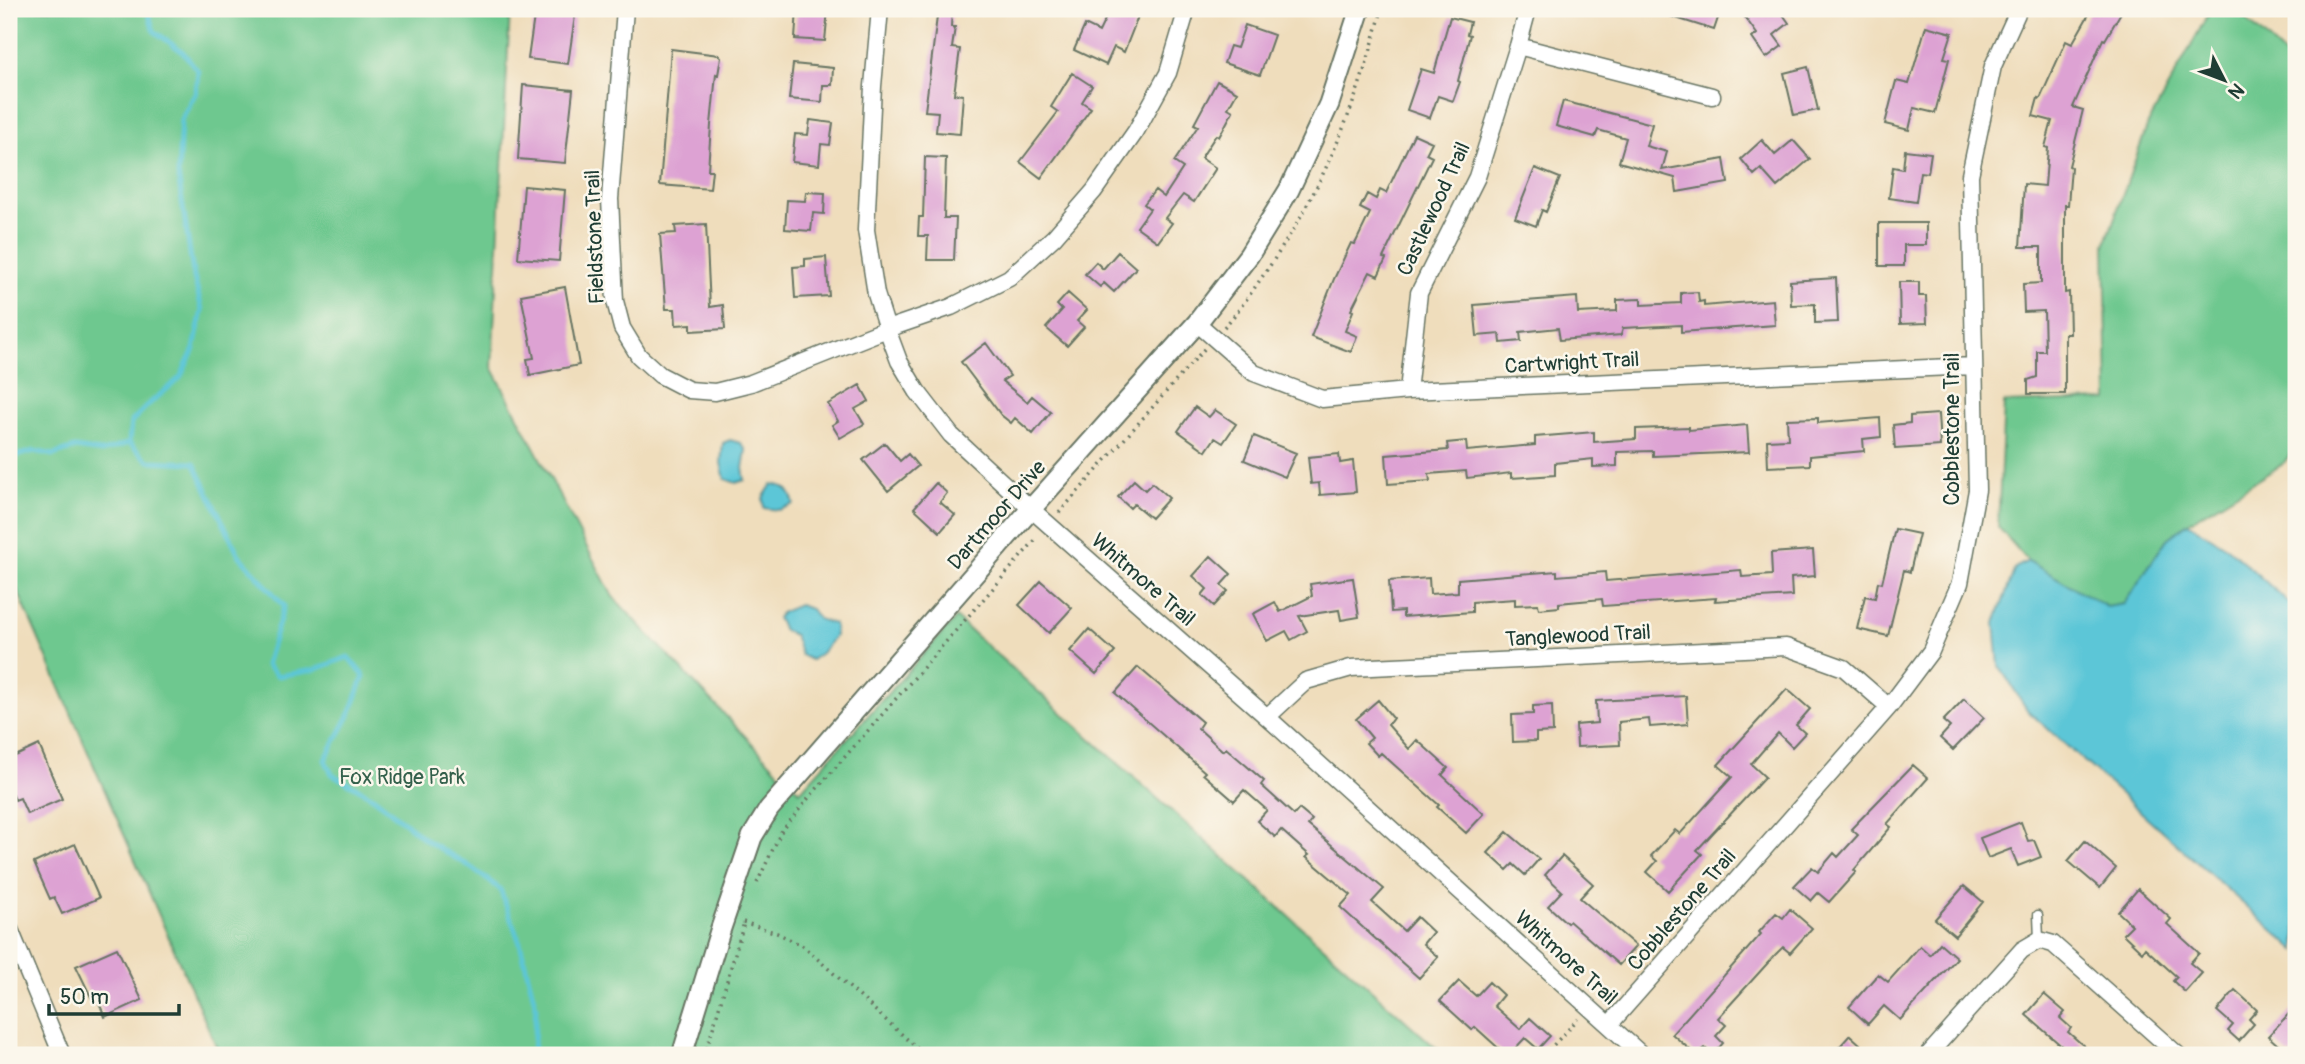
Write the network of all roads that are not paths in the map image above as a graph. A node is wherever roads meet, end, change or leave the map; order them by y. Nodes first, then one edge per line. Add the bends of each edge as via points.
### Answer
1 (625, 9) edge
2 (880, 9) edge
3 (1187, 9) edge
4 (1360, 9) edge
5 (1528, 9) edge
6 (2019, 9) edge
7 (1518, 46) junction
8 (1712, 96) dead end
9 (1197, 323) junction
10 (887, 329) junction
11 (1974, 366) junction
12 (1408, 391) junction
13 (1031, 509) junction
14 (1889, 707) junction
15 (1267, 717) junction
16 (2038, 915) dead end
17 (9, 927) edge
18 (2039, 940) junction
19 (1609, 1025) junction
20 (62, 1055) edge
21 (682, 1055) edge
22 (1642, 1055) edge
23 (1928, 1055) edge
24 (2178, 1055) edge

1 - 10 street, Fieldstone Trail via 610,199 615,301 622,328 639,356 660,375 689,390 715,392 751,383
2 - 10 street, Whitmore Trail via 866,230
3 - 10 street, Fieldstone Trail via 1168,73 1136,131 1054,237 1009,278 951,307
4 - 9 street, Dartmoor Drive via 1329,104 1289,190 1249,255
5 - 7 street, Castlewood Trail
6 - 11 street, Cobblestone Trail via 1993,66 1970,175
7 - 8 street
7 - 12 street, Castlewood Trail via 1477,177 1419,293
9 - 12 street, Cartwright Trail via 1254,373 1322,399
9 - 13 street, Dartmoor Drive
10 - 13 street, Whitmore Trail via 917,391 951,435
11 - 12 street, Cartwright Trail
11 - 14 street, Cobblestone Trail via 1977,490 1961,583 1931,651
13 - 15 street, Whitmore Trail
13 - 21 street, Dartmoor Drive via 769,810 752,837
14 - 15 street, Tanglewood Trail via 1844,668 1786,647 1351,668 1306,681
14 - 19 street, Cobblestone Trail
15 - 19 street, Whitmore Trail
16 - 18 lane
17 - 20 street
18 - 23 street via 2022,950
18 - 24 street via 2053,944
19 - 22 street, Whitmore Trail

